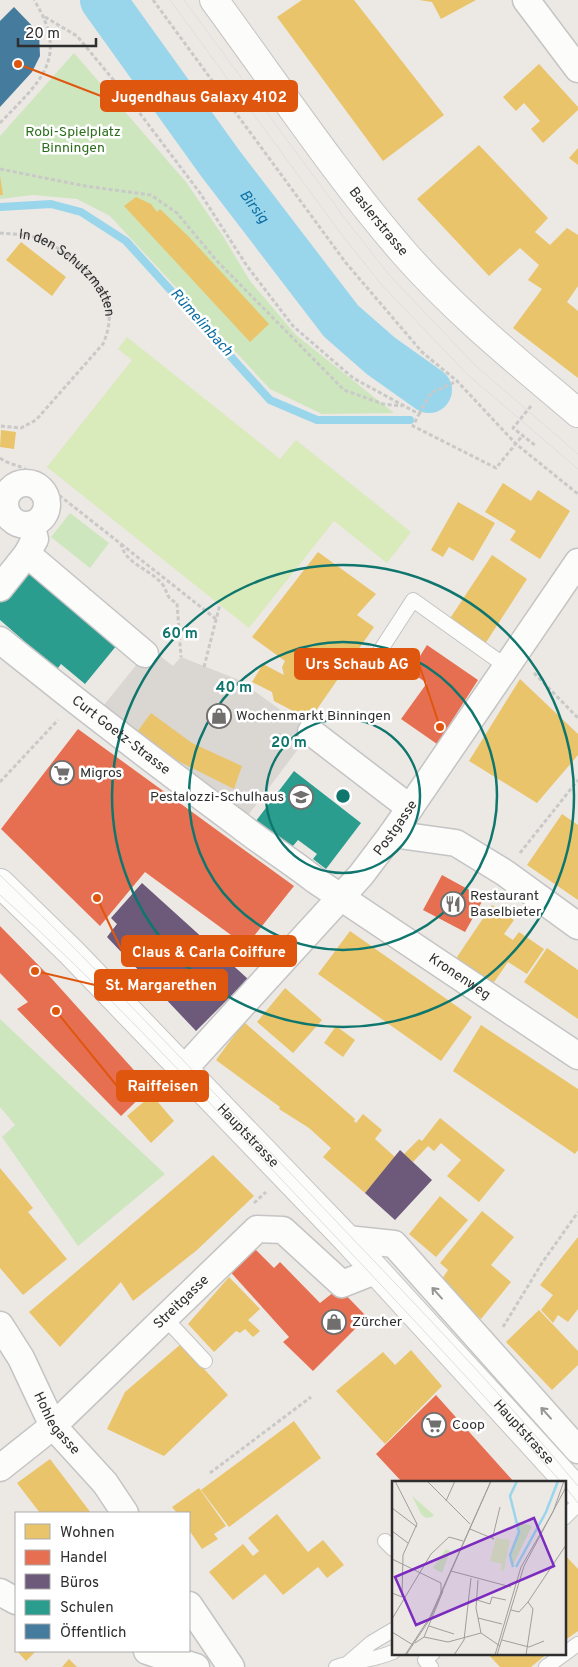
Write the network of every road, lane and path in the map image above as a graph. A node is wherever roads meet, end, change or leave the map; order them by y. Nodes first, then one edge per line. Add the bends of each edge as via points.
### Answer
1 (34, 0) edge
2 (153, 0) edge
3 (214, 0) edge
4 (526, 0) edge
5 (44, 17) junction
6 (578, 69) edge
7 (0, 123) edge
8 (0, 169) edge
9 (0, 233) edge
10 (457, 381) junction
11 (404, 406) junction
12 (539, 409) dead end
13 (577, 409) edge
14 (419, 414) junction
15 (0, 426) edge
16 (523, 435) junction
17 (516, 444) junction
18 (536, 446) dead end
19 (0, 458) edge
20 (23, 487) edge
21 (578, 494) edge
22 (14, 524) edge
23 (121, 544) junction
24 (27, 554) junction
25 (578, 562) edge
26 (0, 588) edge
27 (220, 604) dead end
28 (216, 619) junction
29 (0, 640) edge
30 (145, 654) dead end
31 (376, 656) dead end
32 (181, 657) dead end
33 (512, 661) junction
34 (204, 667) dead end
35 (76, 701) junction
36 (578, 718) edge
37 (317, 738) dead end
38 (578, 780) edge
39 (0, 782) edge
40 (410, 808) junction
41 (392, 834) junction
42 (504, 873) junction
43 (0, 883) edge
44 (341, 897) junction
45 (578, 926) edge
46 (578, 1056) edge
47 (184, 1069) junction
48 (578, 1212) edge
49 (347, 1239) junction
50 (375, 1271) junction
51 (165, 1318) junction
52 (0, 1324) edge
53 (488, 1350) junction
54 (205, 1361) dead end
55 (311, 1396) dead end
56 (52, 1426) junction
57 (578, 1450) edge
58 (0, 1468) edge
59 (210, 1473) dead end
60 (578, 1492) edge
61 (578, 1504) edge
62 (124, 1512) edge
63 (566, 1516) edge
64 (0, 1592) edge
65 (15, 1600) edge
66 (190, 1606) edge
67 (392, 1631) edge
68 (578, 1644) edge
69 (150, 1652) edge
70 (392, 1652) edge
71 (566, 1653) edge
72 (432, 1654) edge
73 (564, 1654) edge
74 (342, 1665) edge
75 (196, 1667) edge
76 (231, 1667) edge
77 (431, 1667) edge
78 (546, 1667) edge

1 - 5 path
2 - 10 path via 346,263 422,352
3 - 13 main road, Baslerstrasse via 364,204 405,254 501,349
4 - 6 street
5 - 7 path via 50,50 48,64 41,80
5 - 11 path via 78,36 126,95 200,193 247,266 292,326 353,378
8 - 11 path via 151,195 177,213 216,260 344,390 383,404
9 - 15 path, In den Schutzmatten via 36,237 64,253 95,281 108,306 109,328 103,344 36,420 21,428
10 - 14 path via 431,393
10 - 17 path
11 - 14 path
12 - 16 path via 533,404 513,428
14 - 17 path via 413,426 496,468
16 - 17 path
16 - 18 path
17 - 21 path
19 - 20 path via 8,464 20,465 31,474
20 - 22 street via 5,498 5,509
20 - 22 street via 45,515 39,521
20 - 23 path via 60,496
22 - 24 street via 35,539
23 - 28 path
23 - 32 path via 123,554 163,585 166,595 177,603
24 - 26 street
24 - 30 street
25 - 33 street, Postgasse
27 - 28 path
28 - 34 path
29 - 35 street, Curt Goetz-Strasse
31 - 33 lane via 413,600
33 - 36 path
33 - 40 street, Postgasse
35 - 39 path
35 - 44 street, Curt Goetz-Strasse via 240,826
37 - 40 street
38 - 42 path
40 - 41 street, Postgasse
41 - 42 street via 456,843
41 - 44 street, Postgasse
42 - 45 street
43 - 47 main road, Hauptstrasse
44 - 46 street, Kronenweg
44 - 47 street, Postgasse
47 - 49 main road, Hauptstrasse
48 - 53 path
49 - 50 main road, Hauptstrasse
53 -> 49 street via 394,1244
50 - 51 street, Streitgasse via 342,1284 283,1230 256,1229
50 - 60 main road, Hauptstrasse
51 - 54 lane
51 - 56 street, Streitgasse
52 - 56 street, Hohlegasse via 21,1358
57 -> 53 street
55 - 59 path
56 - 58 street, Streitgasse
56 - 62 street, Hohlegasse via 105,1483
61 - 63 lane
64 - 65 street
66 - 76 street
67 - 74 lane
68 - 71 lane
69 - 75 street
70 - 74 lane via 374,1660
72 - 77 lane via 425,1660
73 - 78 lane

